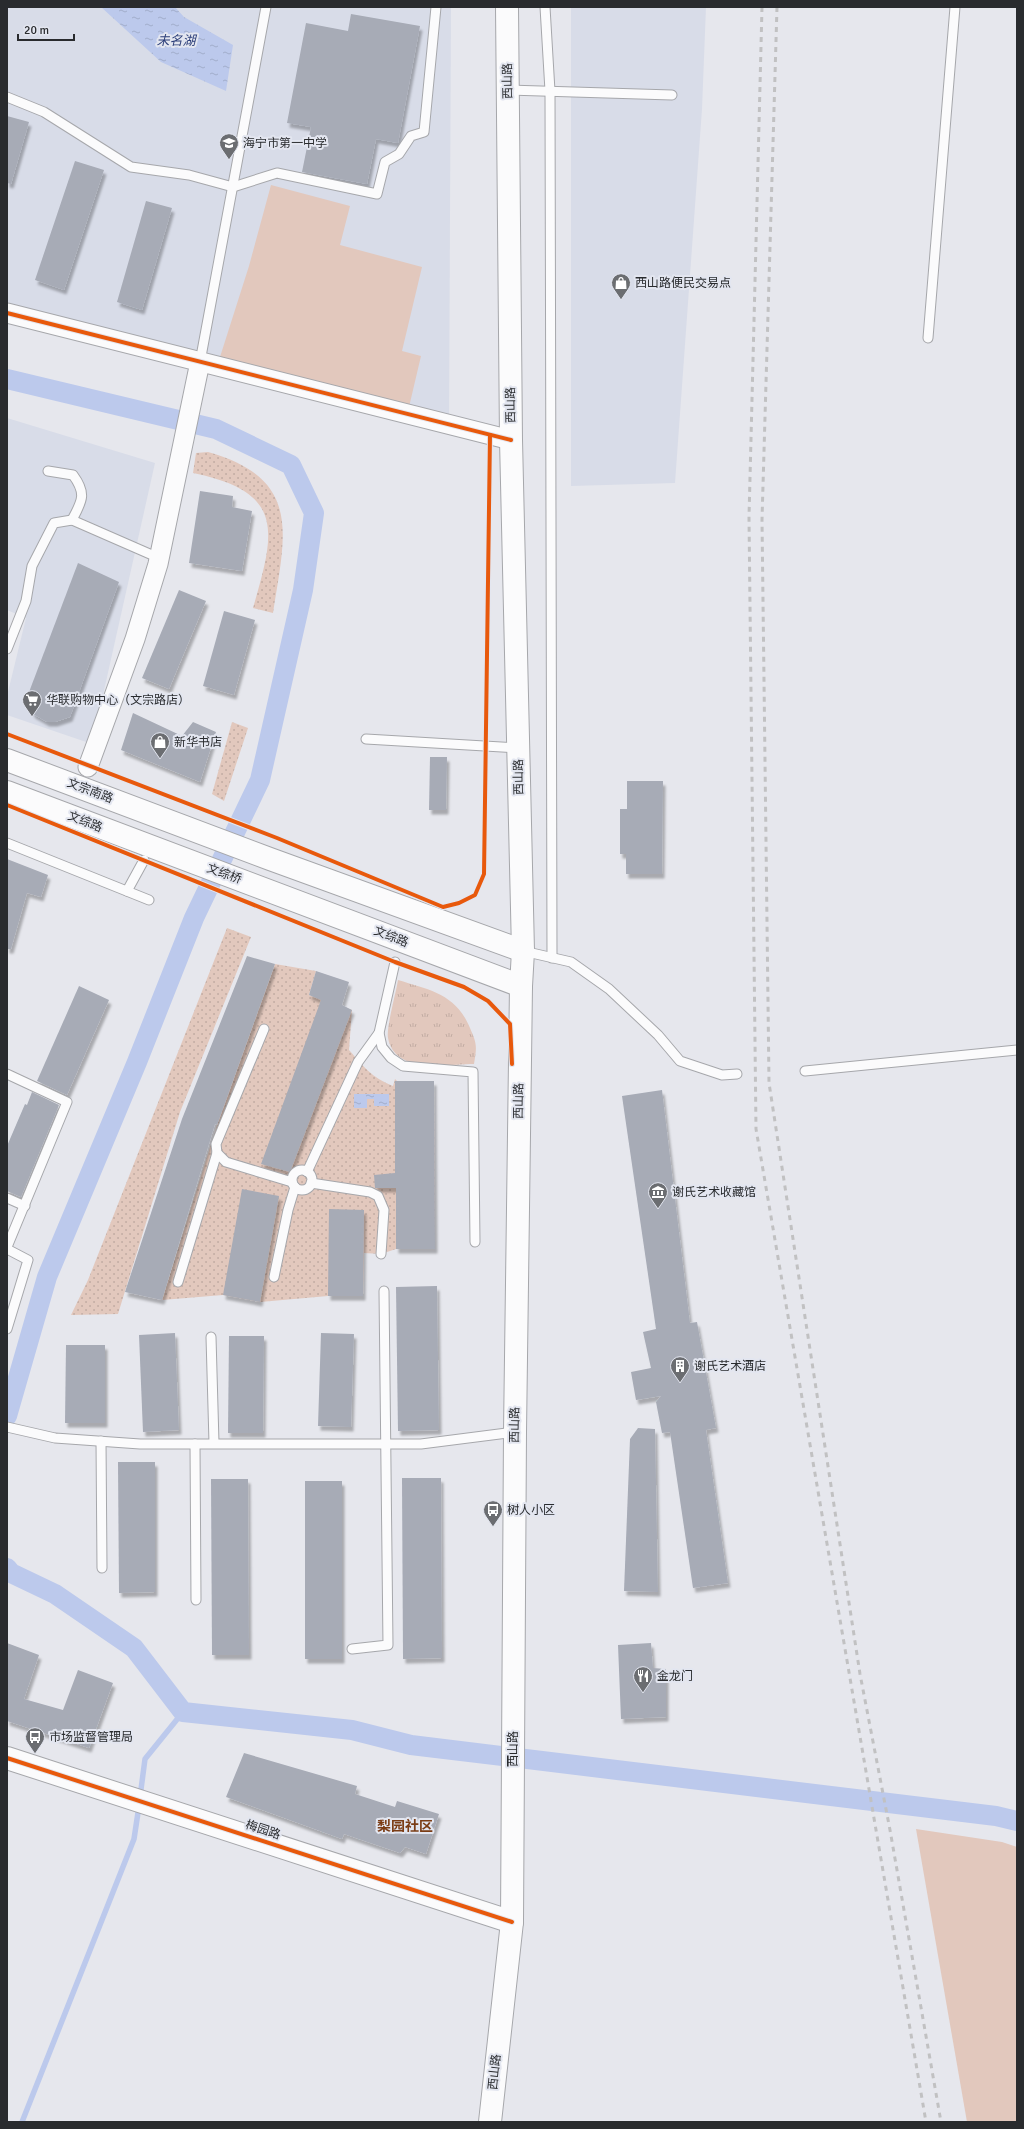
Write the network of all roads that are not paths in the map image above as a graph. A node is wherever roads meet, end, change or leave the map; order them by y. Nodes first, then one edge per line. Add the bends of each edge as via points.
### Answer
1 (266, 7) edge
2 (436, 7) edge
3 (545, 7) edge
4 (955, 7) edge
5 (506, 10) edge
6 (508, 90) junction
7 (550, 91) junction
8 (672, 94) dead end
9 (7, 97) edge
10 (233, 187) junction
11 (7, 313) edge
12 (928, 338) dead end
13 (200, 362) junction
14 (511, 440) junction
15 (48, 471) dead end
16 (72, 520) junction
17 (159, 558) junction
18 (7, 649) edge
19 (366, 739) dead end
20 (518, 748) junction
21 (7, 760) edge
22 (88, 767) dead end
23 (7, 792) edge
24 (7, 843) edge
25 (144, 860) dead end
26 (186, 860) joint
27 (262, 888) joint
28 (126, 890) junction
29 (149, 900) dead end
30 (523, 951) junction
31 (552, 958) junction
32 (395, 962) dead end
33 (521, 986) junction
34 (264, 1029) dead end
35 (379, 1034) junction
36 (1017, 1050) edge
37 (805, 1071) dead end
38 (7, 1074) edge
39 (737, 1074) dead end
40 (217, 1153) junction
41 (307, 1172) junction
42 (311, 1183) junction
43 (293, 1185) junction
44 (7, 1198) edge
45 (25, 1206) junction
46 (475, 1242) dead end
47 (7, 1248) edge
48 (381, 1254) dead end
49 (274, 1277) dead end
50 (178, 1282) dead end
51 (384, 1291) dead end
52 (7, 1329) edge
53 (211, 1337) dead end
54 (7, 1427) edge
55 (515, 1432) junction
56 (101, 1441) junction
57 (195, 1444) junction
58 (214, 1444) junction
59 (386, 1444) junction
60 (102, 1568) dead end
61 (196, 1600) dead end
62 (352, 1649) dead end
63 (7, 1758) edge
64 (512, 1922) junction
65 (490, 2122) edge

1 - 10 lane
2 - 10 lane via 424,132 411,136 399,154 385,162 377,194 278,173
3 - 7 lane
4 - 12 lane
5 - 6 main road, 西山路
6 - 7 lane
6 - 14 main road, 西山路
7 - 8 lane
7 - 31 lane
9 - 10 lane via 44,112 131,167 189,175
10 - 13 lane
11 - 13 street
13 - 14 street
13 - 17 street
14 - 20 main road, 西山路
15 - 16 lane via 73,475 82,486 81,502
16 - 17 lane
16 - 18 lane via 54,523 32,566 26,601
17 - 22 street via 135,639
19 - 20 lane
20 - 30 main road, 西山路
21 - 30 main road, 文宗南路
23 - 26 main road, 文综路
24 - 28 lane
25 - 28 lane
26 - 27 main road, 文综桥
27 - 33 main road, 文综路
28 - 29 lane
30 - 31 lane
30 - 33 main road, 西山路
31 - 39 lane via 571,962 609,989 658,1035 680,1061 722,1075
32 - 35 lane
33 - 55 main road, 西山路
34 - 40 lane via 216,1144
35 - 41 lane via 358,1062
35 - 46 lane via 382,1047 391,1058 403,1066 473,1072
36 - 37 lane
38 - 45 lane via 67,1102
40 - 43 lane via 226,1162
40 - 50 lane
41 - 42 lane via 311,1177
41 - 43 lane via 295,1173
42 - 43 lane via 304,1190
42 - 48 lane via 370,1192 378,1196 384,1210
43 - 49 lane
44 - 45 lane
45 - 47 lane
47 - 52 lane via 28,1260
51 - 59 lane
53 - 58 lane
54 - 56 lane via 55,1438
55 - 59 lane via 421,1444
55 - 64 main road, 西山路
56 - 57 lane
56 - 60 lane
57 - 58 lane
57 - 61 lane
58 - 59 lane
59 - 62 lane via 388,1645
63 - 64 main road, 梅园路
64 - 65 main road, 西山路

